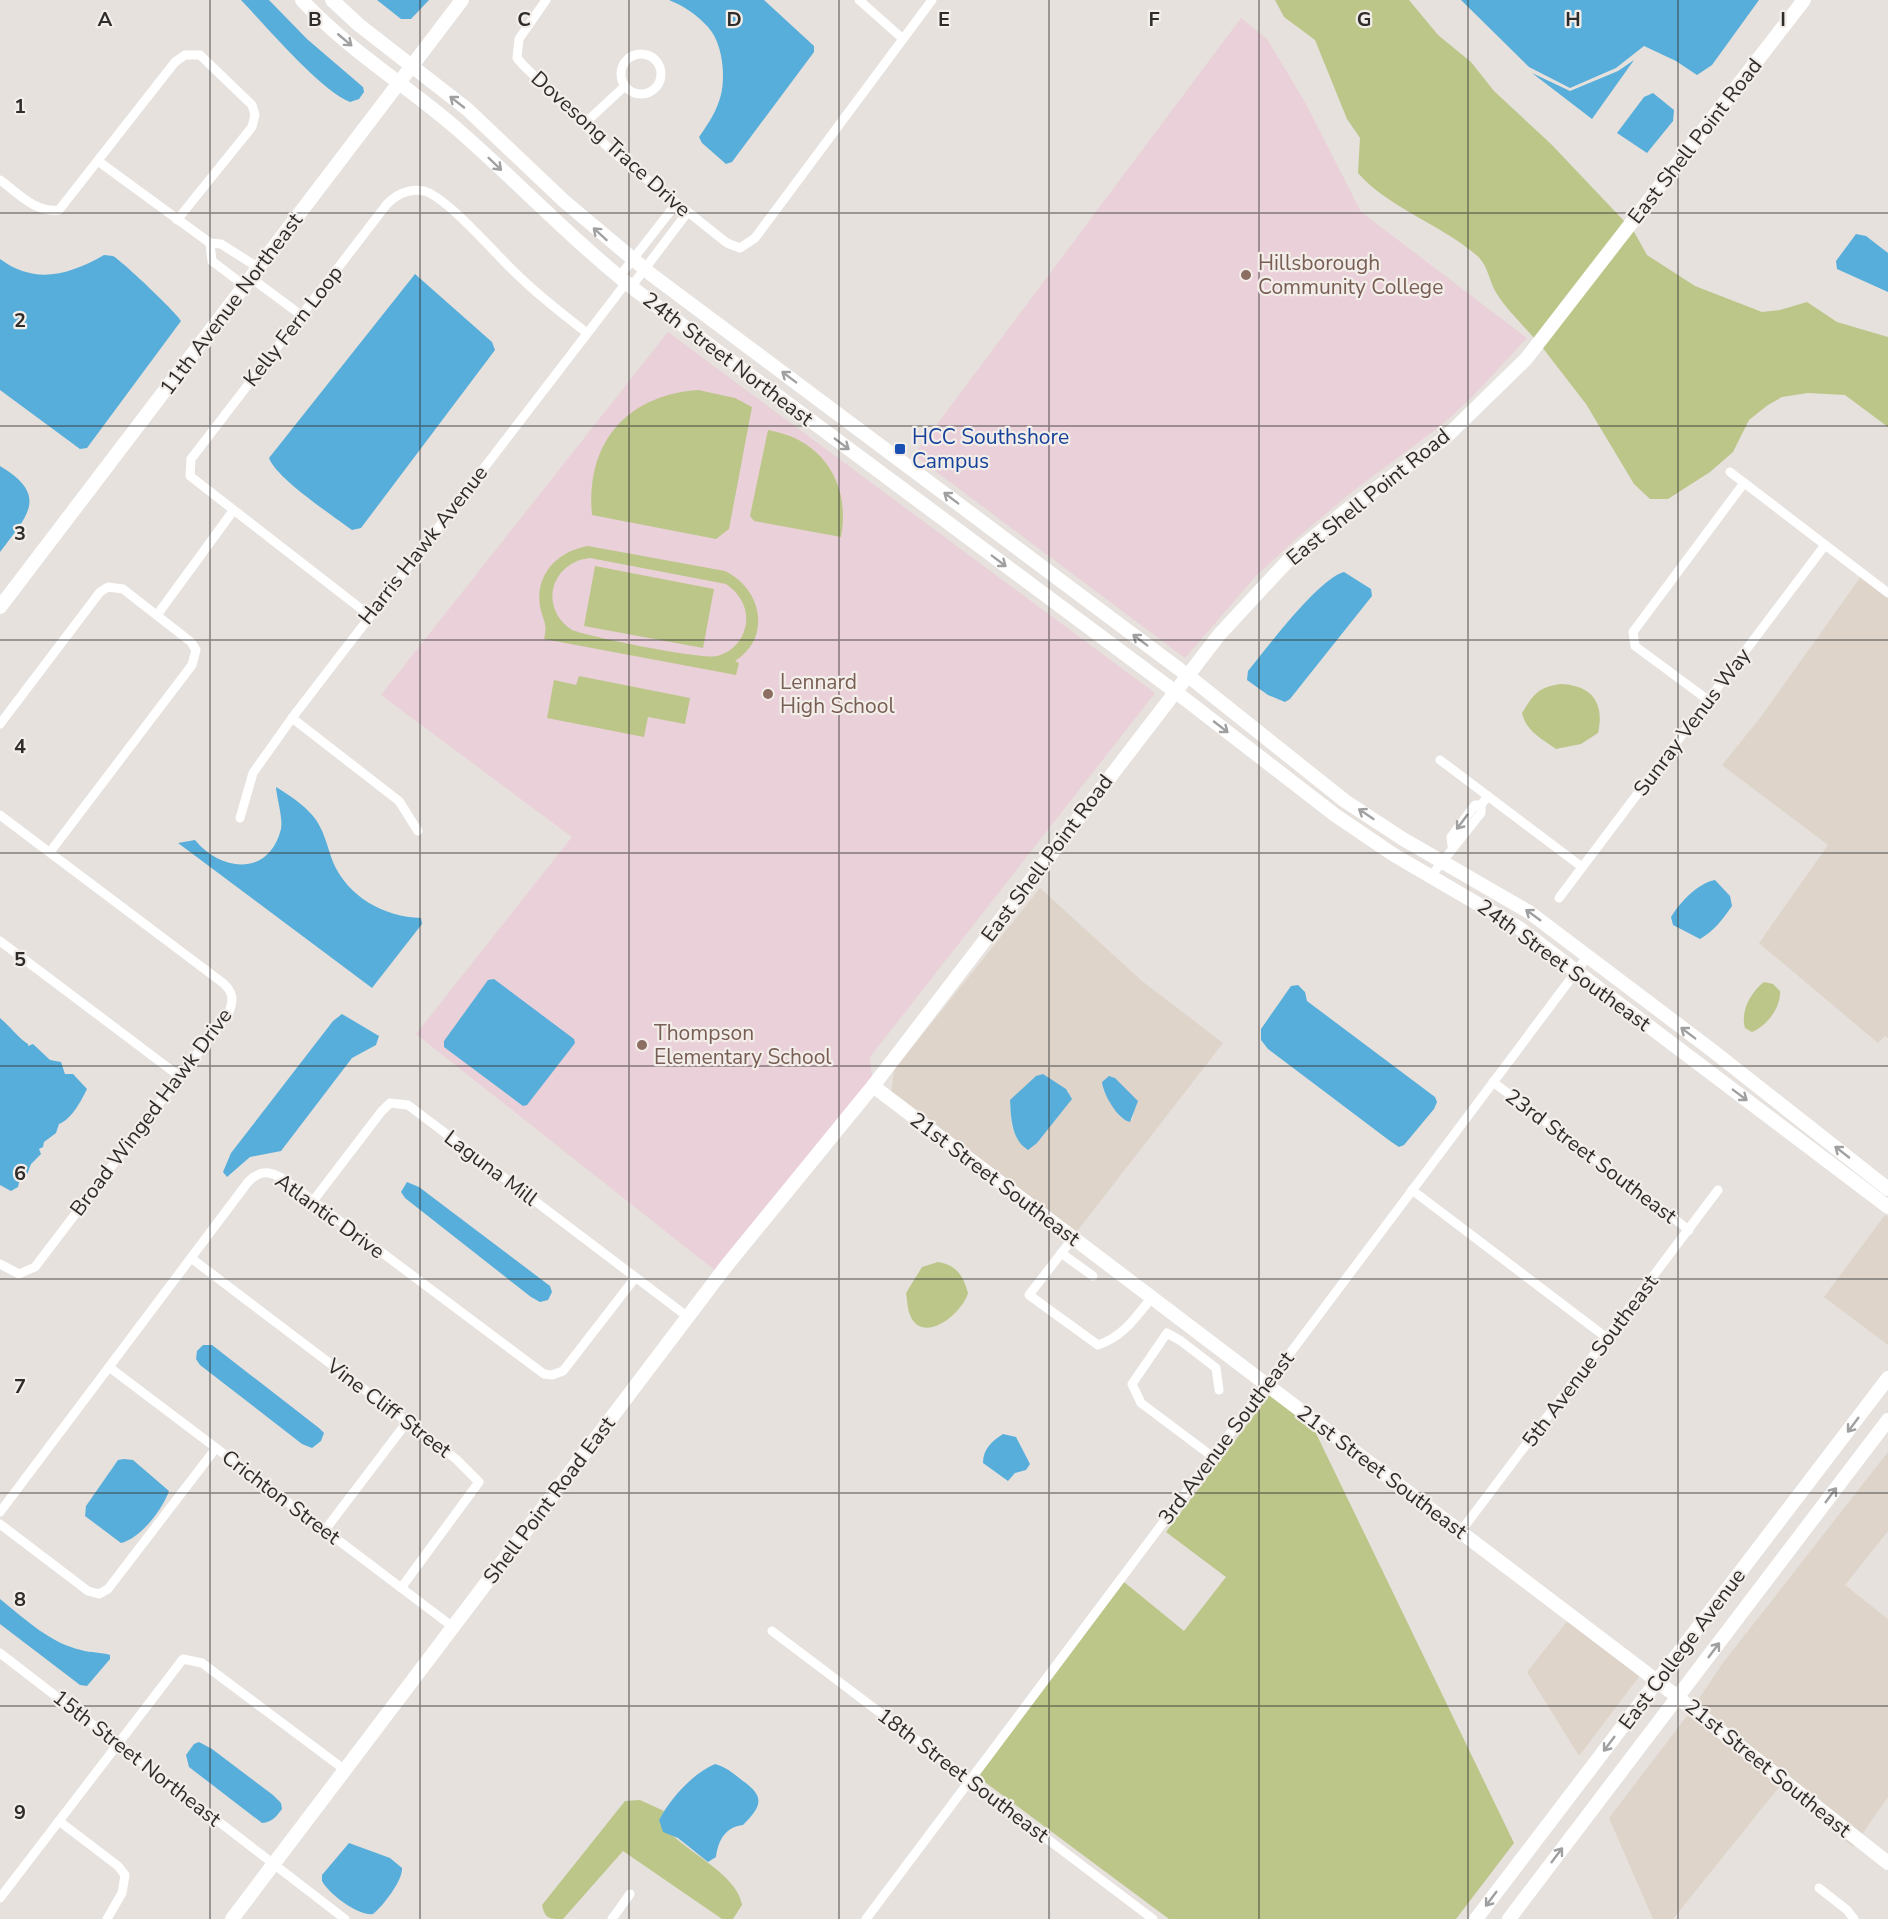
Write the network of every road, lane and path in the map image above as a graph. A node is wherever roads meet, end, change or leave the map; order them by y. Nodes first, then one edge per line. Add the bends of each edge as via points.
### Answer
1 (302, 0) edge
2 (332, 0) edge
3 (462, 0) edge
4 (546, 0) edge
5 (859, 0) edge
6 (932, 0) edge
7 (1804, 0) edge
8 (903, 39) junction
9 (412, 67) junction
10 (400, 83) junction
11 (625, 86) junction
12 (585, 123) junction
13 (98, 161) junction
14 (0, 180) edge
15 (676, 204) junction
16 (687, 213) junction
17 (177, 220) junction
18 (210, 243) junction
19 (632, 260) junction
20 (644, 269) junction
21 (252, 277) junction
22 (626, 282) junction
23 (301, 315) junction
24 (587, 333) junction
25 (1730, 472) dead end
26 (1744, 483) junction
27 (233, 511) junction
28 (1825, 545) junction
29 (1888, 593) edge
30 (0, 606) edge
31 (157, 615) junction
32 (369, 615) junction
33 (1187, 675) junction
34 (1174, 691) junction
35 (1708, 700) junction
36 (292, 718) junction
37 (0, 724) edge
38 (1440, 760) dead end
39 (1488, 796) junction
40 (0, 815) edge
41 (240, 818) dead end
42 (418, 831) dead end
43 (50, 852) junction
44 (1442, 861) junction
45 (1582, 867) junction
46 (1431, 876) junction
47 (1559, 898) dead end
48 (0, 941) edge
49 (1587, 957) junction
50 (1575, 972) junction
51 (179, 1076) junction
52 (1493, 1082) junction
53 (873, 1086) junction
54 (1888, 1189) edge
55 (1412, 1190) junction
56 (1718, 1190) dead end
57 (313, 1201) junction
58 (1888, 1207) edge
59 (1689, 1230) junction
60 (1073, 1238) junction
61 (1061, 1254) junction
62 (191, 1258) junction
63 (0, 1264) edge
64 (1093, 1276) dead end
65 (635, 1278) junction
66 (1152, 1297) junction
67 (688, 1317) junction
68 (1607, 1338) junction
69 (1226, 1354) junction
70 (109, 1367) junction
71 (1216, 1368) junction
72 (1888, 1378) edge
73 (1266, 1384) junction
74 (1219, 1390) dead end
75 (1888, 1420) edge
76 (406, 1422) junction
77 (216, 1448) junction
78 (1213, 1457) junction
79 (0, 1512) edge
80 (0, 1524) edge
81 (325, 1530) junction
82 (1461, 1531) junction
83 (401, 1588) junction
84 (453, 1627) junction
85 (772, 1631) dead end
86 (0, 1653) edge
87 (1657, 1681) junction
88 (1678, 1697) junction
89 (120, 1744) junction
90 (345, 1770) junction
91 (969, 1780) junction
92 (59, 1821) junction
93 (274, 1863) junction
94 (1888, 1863) edge
95 (1819, 1888) dead end
96 (630, 1894) dead end
97 (0, 1898) edge
98 (107, 1919) edge
99 (232, 1919) edge
100 (345, 1919) edge
101 (612, 1919) edge
102 (866, 1919) edge
103 (1153, 1919) edge
104 (1476, 1919) edge
105 (1509, 1919) edge
106 (1854, 1919) edge

1 -> 10 street, 24th Street Northeast
2 - 9 street, 24th Street Northeast
3 - 9 street, 11th Avenue Northeast
4 - 12 street, Dovesong Trace Drive via 519,39 518,58
5 - 8 street
6 - 8 street, Dovesong Trace Drive
7 - 33 street, East Shell Point Road via 1526,359 1445,438 1295,553 1241,609
8 - 16 street, Dovesong Trace Drive via 748,244 740,248 727,243
9 - 10 street, 11th Avenue Northeast
19 -> 9 street, 24th Street Northeast via 467,109
10 - 21 street, 11th Avenue Northeast
10 -> 22 street, 24th Street Northeast via 455,127 549,217
11 - 11 street via 642,94 654,89 660,78 655,61 644,55 631,57 623,67
11 - 12 street
12 - 15 street, Dovesong Trace Drive
13 - 14 street via 59,210 47,212 37,207
13 - 17 street
13 - 17 street via 180,58 190,53 205,57 249,100 255,110 254,120
15 - 16 street, Dovesong Trace Drive
15 - 19 street
16 - 20 street
17 - 18 street
18 - 21 street via 221,244
18 - 21 street via 212,261
19 - 20 street, 24th Street Northeast
19 - 22 street
20 - 22 street
33 -> 20 street, 24th Street Northeast
21 - 23 street
21 - 30 street, 11th Avenue Northeast
22 - 24 street, Harris Hawk Avenue
22 -> 34 street, 24th Street Northeast
23 - 24 street, Kelly Fern Loop via 387,204 414,190 425,191 442,202 522,280
23 - 27 street, Kelly Fern Loop via 191,459 190,476
24 - 32 street, Harris Hawk Avenue
25 - 26 street
26 - 28 street
26 - 35 street via 1633,632 1635,646
27 - 31 street
27 - 32 street, Kelly Fern Loop
28 - 29 street
28 - 35 street, Sunray Venus Way
31 - 37 street via 123,589 108,587 100,592
31 - 43 street via 191,642 195,658
32 - 36 street, Harris Hawk Avenue
33 - 34 street, East Shell Point Road
44 -> 33 street, 24th Street Southeast via 1345,801
34 -> 46 street, 24th Street Southeast via 1335,815
34 - 53 street, East Shell Point Road
35 - 45 street, Sunray Venus Way
36 - 41 street, Harris Hawk Avenue via 253,773
36 - 42 street via 399,801
38 - 39 street
39 - 44 street via 1481,805 1475,805 1451,837 1452,846
39 - 45 street
40 - 43 street, Broad Winged Hawk Drive
43 - 51 street, Broad Winged Hawk Drive via 229,988 233,1002 228,1012
44 - 46 street
49 -> 44 street, 24th Street Southeast via 1529,912
45 - 47 street, Sunray Venus Way
46 - 50 street, 24th Street Southeast via 1519,928
48 - 51 street
49 - 50 street, 3rd Avenue Southeast
54 -> 49 street, 24th Street Southeast
50 - 52 street, 3rd Avenue Southeast
50 -> 58 street, 24th Street Southeast
51 - 63 street, Broad Winged Hawk Drive via 35,1267 19,1275
52 - 55 street, 3rd Avenue Southeast
52 - 59 street, 23rd Street Southeast
53 - 60 street, 21st Street Southeast
53 - 67 street, Shell Point Road East
55 - 68 street
55 - 73 street, 3rd Avenue Southeast
56 - 59 street, 5th Avenue Southeast
57 - 62 street, Atlantic Drive via 273,1173 254,1176
57 - 65 street, Atlantic Drive via 544,1374 552,1376 563,1371
57 - 65 street, Laguna Mill via 381,1112 390,1103 402,1103
59 - 68 street, 5th Avenue Southeast
60 - 61 street
60 - 66 street, 21st Street Southeast
61 - 64 street
61 - 66 street via 1029,1295 1098,1345 1111,1341 1128,1327
62 - 70 street, Atlantic Drive
62 - 76 street, Vine Cliff Street
65 - 67 street, Laguna Mill
66 - 69 street, 21st Street Southeast
67 - 84 street, Shell Point Road East
68 - 82 street, 5th Avenue Southeast
69 - 71 street
69 - 73 street, 21st Street Southeast
70 - 77 street, Crichton Street
70 - 79 street, Atlantic Drive
71 - 74 street
71 - 78 street via 1167,1333 1132,1384 1141,1403
72 -> 87 street, East College Avenue
73 - 78 street, 3rd Avenue Southeast
73 - 82 street, 21st Street Southeast
88 -> 75 street, East College Avenue
76 - 81 street
76 - 83 street, Vine Cliff Street via 467,1468 479,1482
77 - 80 street via 108,1590 99,1594 88,1591
77 - 81 street, Crichton Street
78 - 91 street, 3rd Avenue Southeast
81 - 83 street, Crichton Street
82 - 87 street, 21st Street Southeast
83 - 84 street, Crichton Street
84 - 90 street, Shell Point Road East
85 - 91 street, 18th Street Southeast
86 - 89 street, 15th Street Northeast
87 - 88 street, 21st Street Southeast
87 -> 104 street, East College Avenue
88 - 94 street, 21st Street Southeast
105 -> 88 street, East College Avenue
89 - 90 street via 178,1664 183,1659 193,1660
89 - 92 street
89 - 93 street, 15th Street Northeast
90 - 93 street, Shell Point Road East
91 - 102 street, 3rd Avenue Southeast
91 - 103 street, 18th Street Southeast
92 - 97 street
92 - 98 street via 118,1866 124,1875 122,1893
93 - 99 street, Shell Point Road East
93 - 100 street, 15th Street Northeast
95 - 106 street
96 - 101 street

